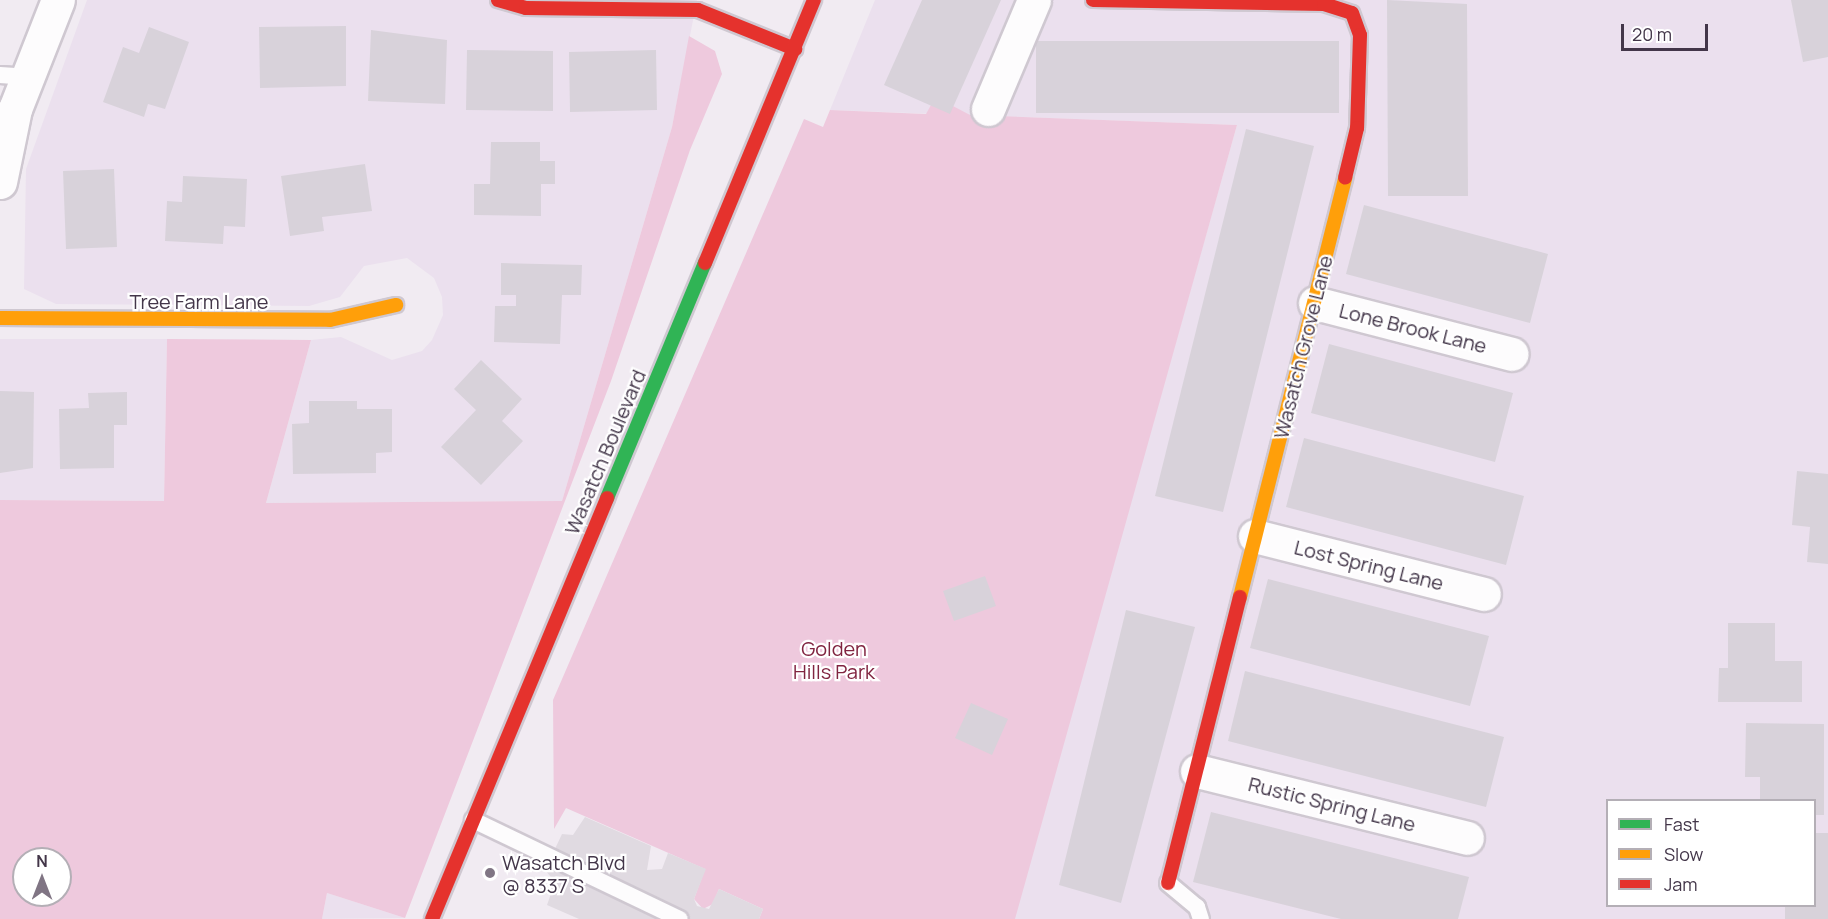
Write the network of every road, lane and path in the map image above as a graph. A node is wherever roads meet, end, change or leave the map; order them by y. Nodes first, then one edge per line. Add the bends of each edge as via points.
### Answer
1 (58, 0) edge
2 (498, 0) edge
3 (814, 0) edge
4 (1034, 0) edge
5 (1093, 0) edge
6 (795, 49) junction
7 (15, 76) edge
8 (988, 110) dead end
9 (0, 182) edge
10 (1315, 303) junction
11 (396, 305) dead end
12 (0, 318) edge
13 (1512, 354) dead end
14 (1255, 536) junction
15 (1484, 594) dead end
16 (1197, 771) junction
17 (473, 820) junction
18 (1467, 837) dead end
19 (1168, 883) joint
20 (432, 919) edge
21 (680, 919) edge
22 (1201, 919) edge

1 - 7 street
2 - 6 street via 526,8 698,10
3 - 6 street, Wasatch Boulevard
4 - 8 street
5 - 10 street, Wasatch Grove Lane via 1324,4 1352,13 1360,35 1357,128
6 - 17 street, Wasatch Boulevard
7 - 9 street via 15,109
10 - 13 street, Lone Brook Lane
10 - 14 street, Wasatch Grove Lane
11 - 12 street, Tree Farm Lane via 330,320
14 - 15 street, Lost Spring Lane
14 - 16 street, Wasatch Grove Lane
16 - 18 street, Rustic Spring Lane
16 - 19 street, Wasatch Grove Lane
17 - 20 street, Wasatch Boulevard
17 - 21 lane
19 - 22 lane, Wasatch Grove Lane via 1197,907

